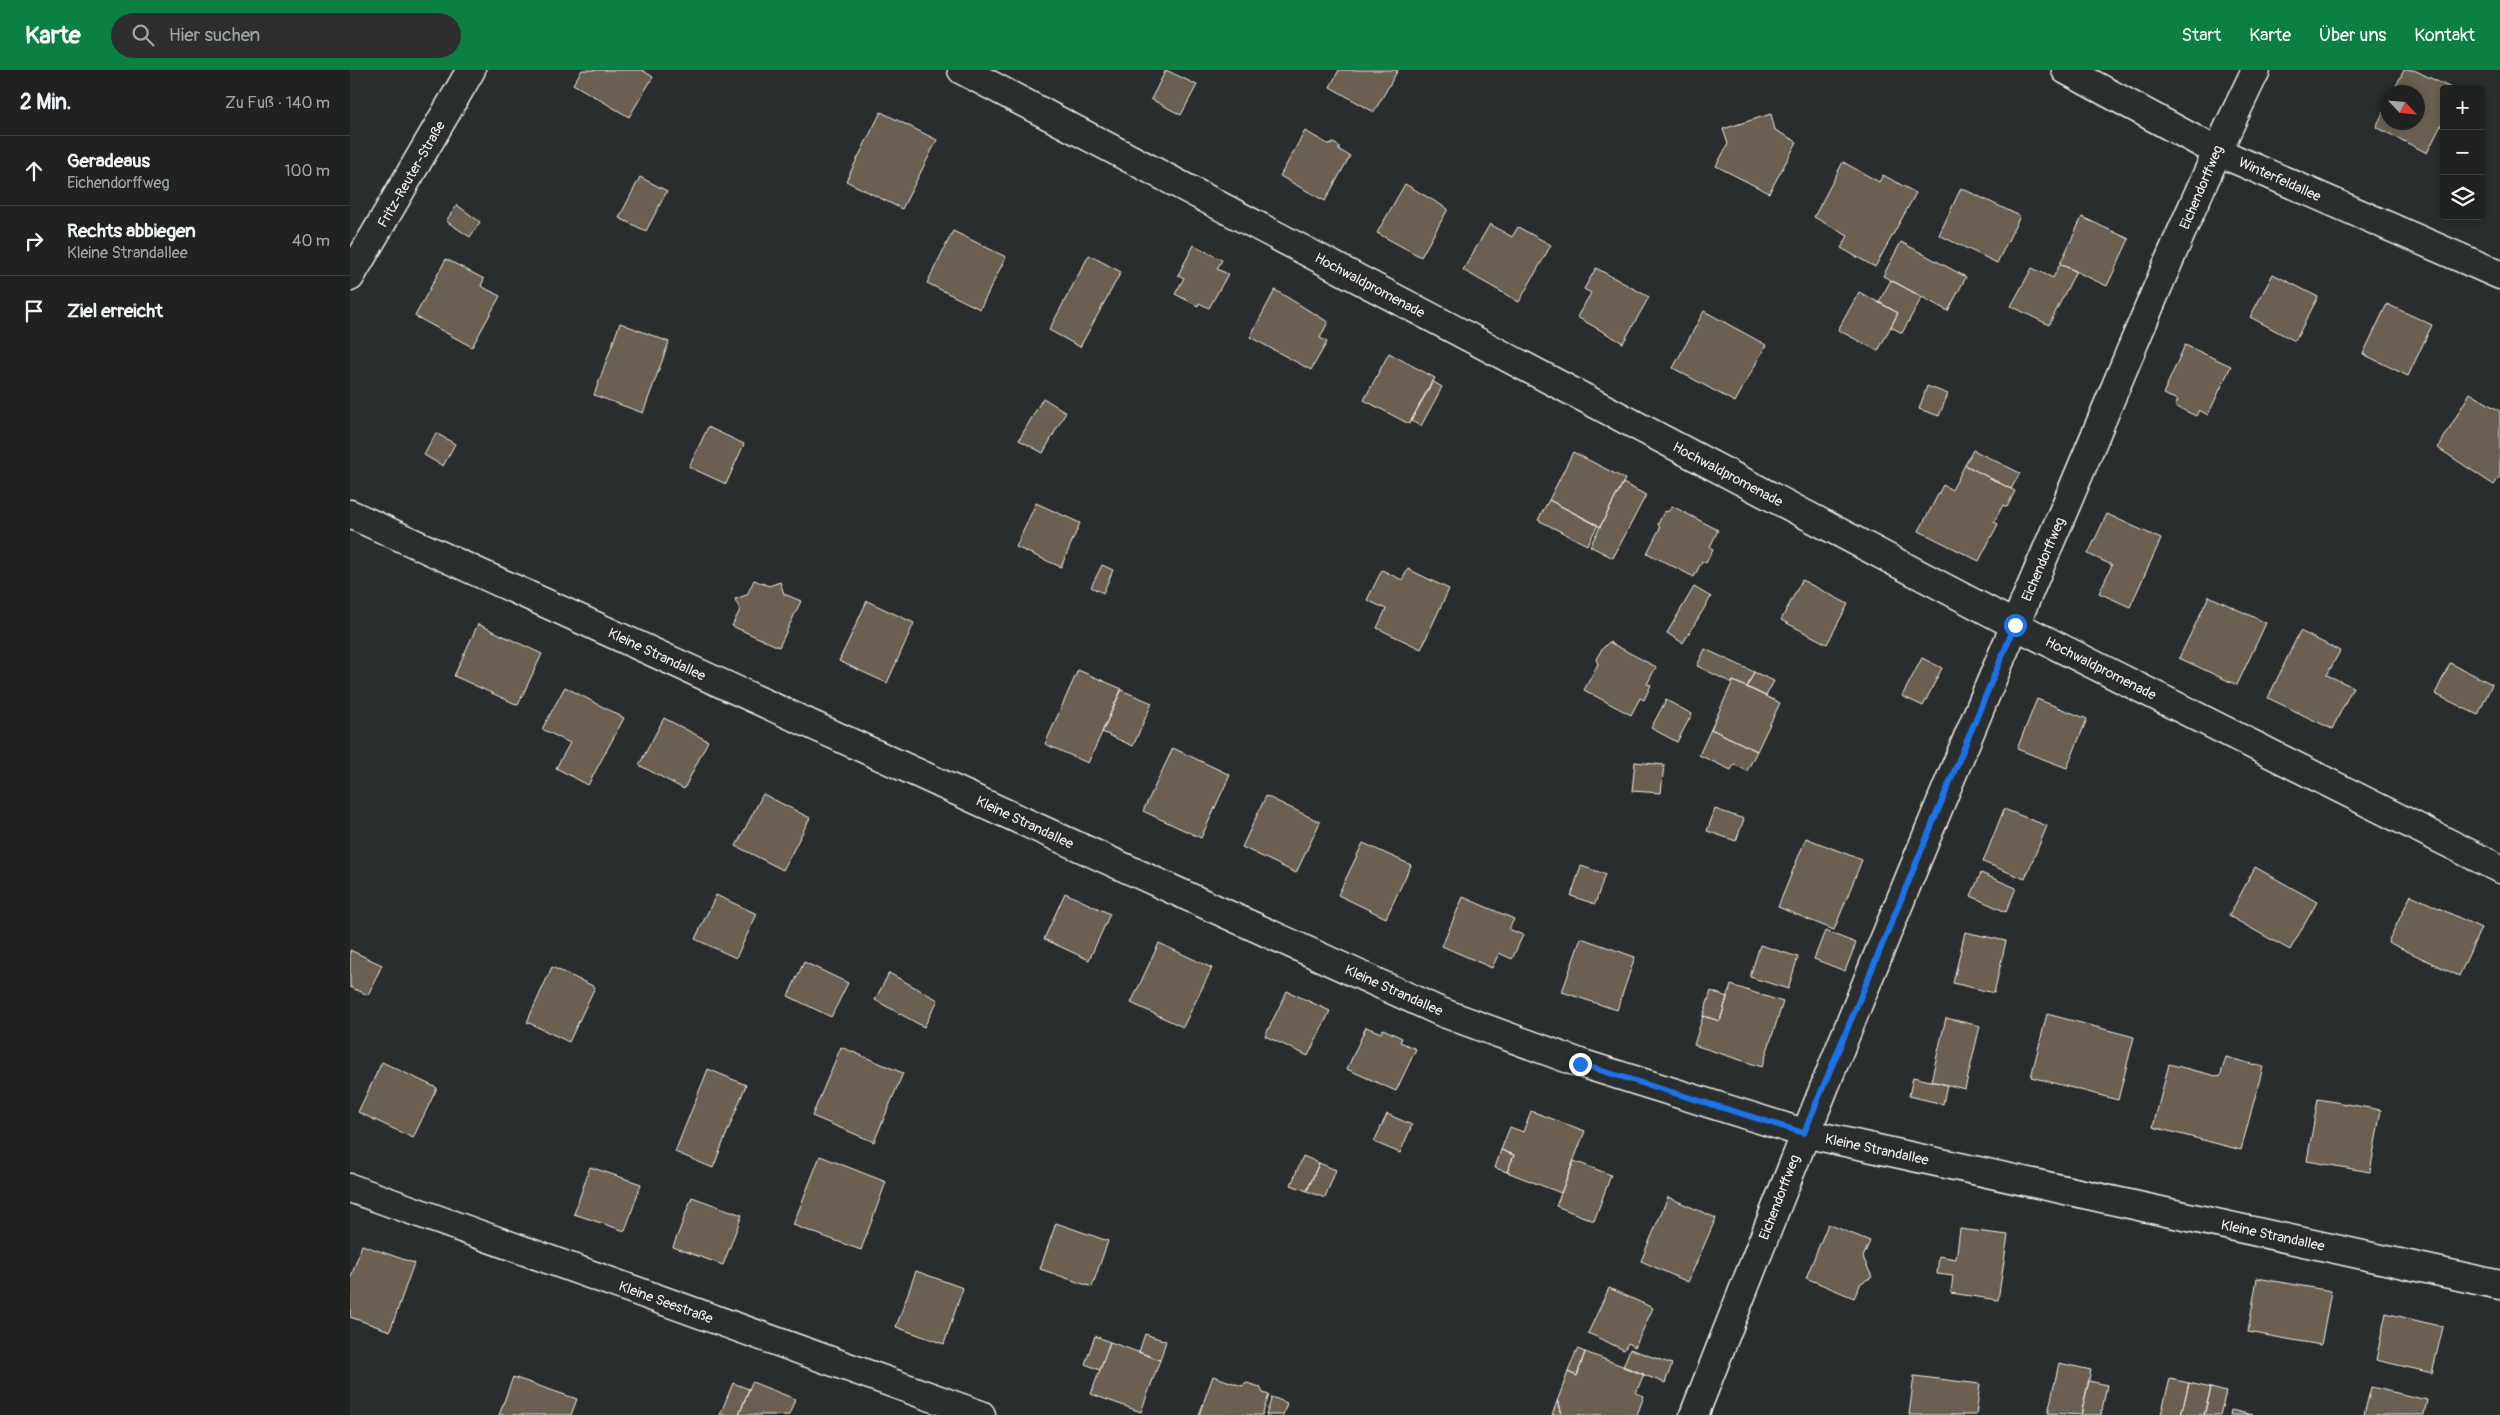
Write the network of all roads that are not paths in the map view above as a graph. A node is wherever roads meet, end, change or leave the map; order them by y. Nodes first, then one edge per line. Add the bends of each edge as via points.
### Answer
1 (472, 70) edge
2 (962, 70) edge
3 (2066, 70) edge
4 (2256, 70) edge
5 (2216, 151) junction
6 (2500, 275) edge
7 (350, 278) edge
8 (350, 514) edge
9 (2015, 625) junction
10 (2500, 869) edge
11 (1804, 1133) junction
12 (350, 1188) edge
13 (2500, 1285) edge
14 (981, 1415) edge
15 (1694, 1415) edge

1 - 7 street, Fritz-Reuter-Straße
2 - 9 street, Hochwaldpromenade
3 - 5 street, Winterfeldallee
4 - 5 street, Eichendorffweg
5 - 6 street, Winterfeldallee
5 - 9 street, Eichendorffweg
8 - 11 street, Kleine Strandallee via 1441,1012 1580,1064
9 - 10 street, Hochwaldpromenade
9 - 11 street, Eichendorffweg
11 - 13 street, Kleine Strandallee
11 - 15 street, Eichendorffweg
12 - 14 street, Kleine Seestraße

